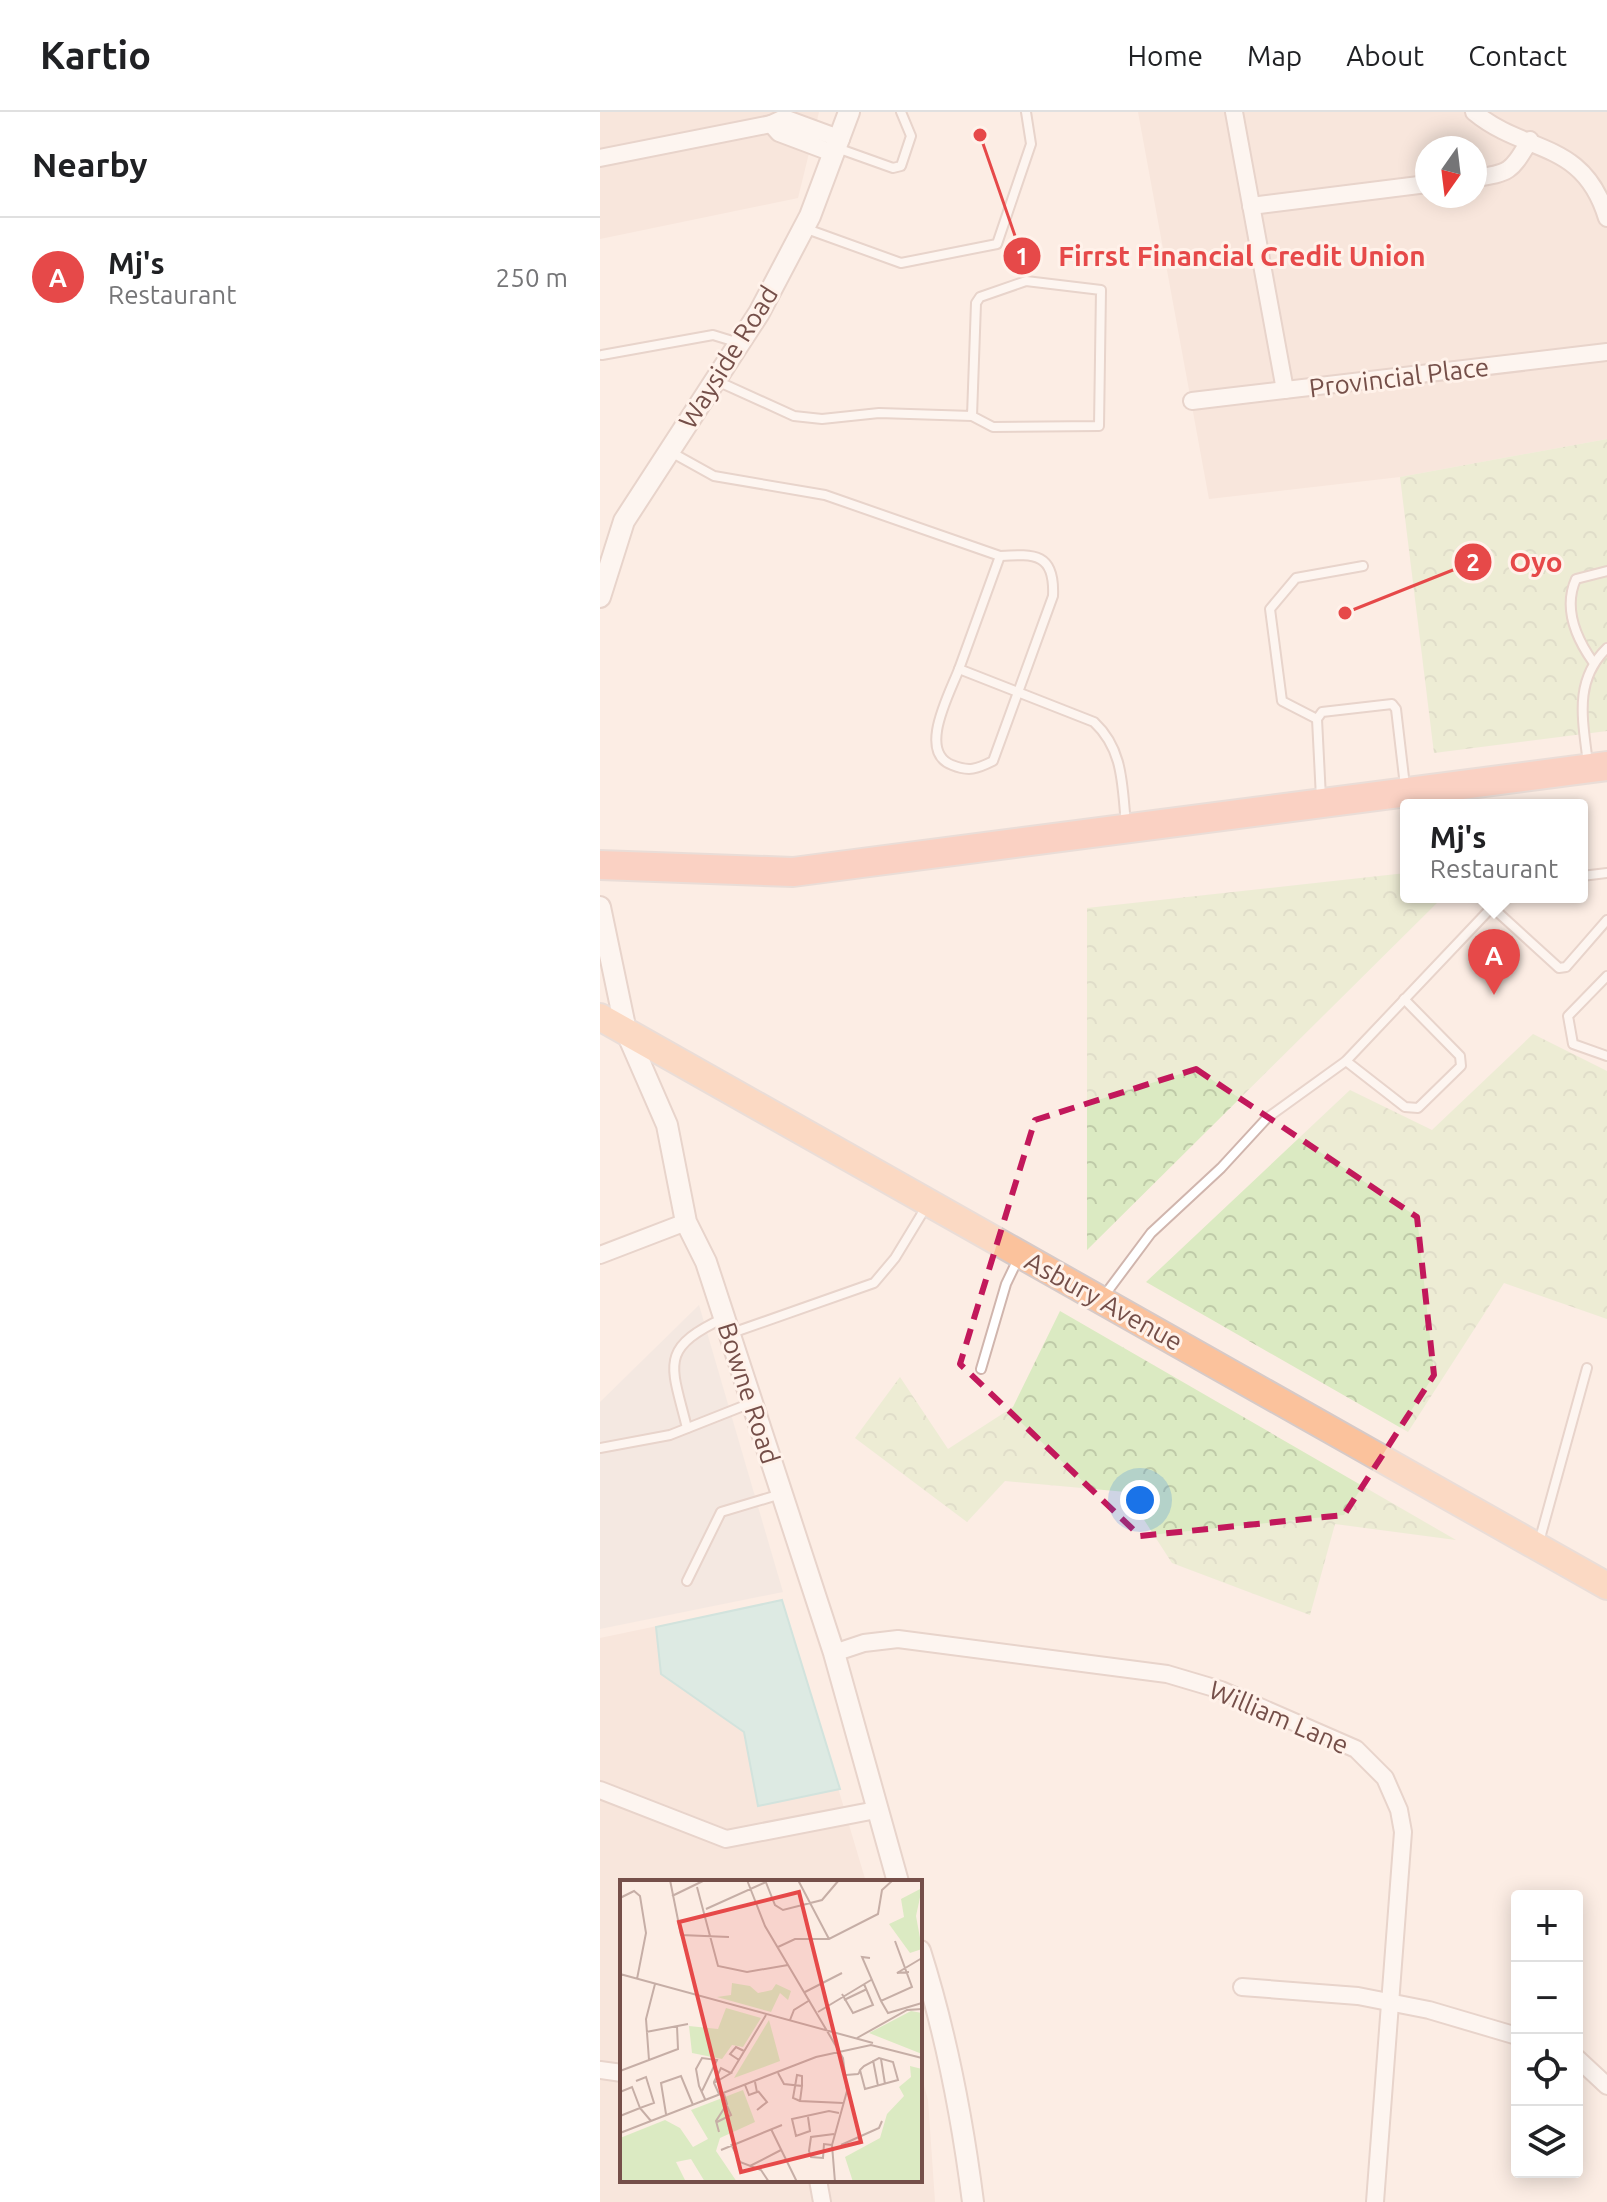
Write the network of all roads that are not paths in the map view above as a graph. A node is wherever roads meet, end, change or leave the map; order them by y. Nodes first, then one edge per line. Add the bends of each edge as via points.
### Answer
1 (849, 112) edge
2 (901, 112) edge
3 (1026, 112) edge
4 (1234, 112) edge
5 (1474, 112) edge
6 (1530, 140) junction
7 (838, 147) junction
8 (600, 158) edge
9 (1487, 176) edge
10 (1415, 186) edge
11 (1251, 206) junction
12 (1607, 218) edge
13 (804, 228) junction
14 (740, 343) junction
15 (1607, 352) edge
16 (602, 355) dead end
17 (717, 381) junction
18 (1285, 390) junction
19 (1192, 401) dead end
20 (972, 416) junction
21 (669, 451) junction
22 (1000, 556) junction
23 (1363, 566) dead end
24 (1607, 571) edge
25 (600, 597) edge
26 (1607, 648) edge
27 (1593, 662) junction
28 (959, 669) junction
29 (1019, 691) junction
30 (1317, 719) junction
31 (1598, 767) edge
32 (1406, 792) junction
33 (1321, 803) junction
34 (1126, 829) junction
35 (600, 865) edge
36 (1496, 903) edge
37 (600, 907) edge
38 (1492, 907) junction
39 (1607, 920) edge
40 (1607, 976) edge
41 (1404, 999) junction
42 (600, 1017) edge
43 (626, 1031) junction
44 (1607, 1056) edge
45 (1346, 1061) junction
46 (929, 1203) junction
47 (686, 1222) junction
48 (1020, 1254) junction
49 (600, 1255) edge
50 (1101, 1300) junction
51 (727, 1326) junction
52 (1587, 1368) dead end
53 (981, 1369) dead end
54 (752, 1403) junction
55 (687, 1428) junction
56 (600, 1448) edge
57 (781, 1494) junction
58 (1538, 1547) junction
59 (687, 1581) dead end
60 (1607, 1586) edge
61 (834, 1653) junction
62 (600, 1790) edge
63 (876, 1810) junction
64 (897, 1880) edge
65 (922, 1957) edge
66 (1242, 1987) dead end
67 (1391, 2003) junction
68 (1511, 2034) edge
69 (1583, 2064) edge
70 (600, 2070) edge
71 (620, 2073) edge
72 (1607, 2086) edge
73 (818, 2182) edge
74 (822, 2202) edge
75 (973, 2202) edge
76 (1375, 2202) edge

1 - 7 street, Wayside Road
2 - 7 lane via 911,136 901,166 893,168
3 - 13 lane via 1031,144 997,244 901,263
4 - 11 street
5 - 6 street
6 - 9 street via 1513,169
6 - 12 street via 1572,162 1598,190
7 - 8 street via 784,118
7 - 13 street, Wayside Road
10 - 11 street
11 - 18 street
13 - 14 street, Wayside Road
14 - 16 lane via 713,335
14 - 17 street, Wayside Road
15 - 18 street, Provincial Place
17 - 20 lane via 794,416
17 - 21 street, Wayside Road
18 - 19 street, Provincial Place
20 - 20 lane via 993,427 1099,426 1101,290 1026,281 980,297
21 - 22 lane via 714,476 825,495
21 - 25 street, Wayside Road via 624,521
22 - 28 lane
22 - 29 lane via 1033,554 1047,563 1054,580
23 - 30 lane via 1296,578 1270,609 1282,701
24 - 27 lane via 1576,579 1571,591 1579,643
26 - 27 lane
27 - 31 lane via 1585,675 1581,707
28 - 29 lane
28 - 29 lane via 935,736 946,763 965,770 993,761
29 - 34 lane via 1081,715 1106,733 1120,763
30 - 32 lane via 1322,712 1392,704
30 - 33 lane
31 - 32 highway
32 - 33 highway
33 - 34 highway
34 - 35 highway via 793,872
36 - 38 lane
37 - 43 street, Bowne Road
38 - 39 lane via 1559,968 1566,967
38 - 41 lane
40 - 44 lane via 1568,1016 1573,1044
41 - 45 lane
41 - 45 lane via 1460,1056 1461,1066 1418,1108 1405,1107
42 - 43 main road, Asbury Avenue
43 - 46 main road, Asbury Avenue
43 - 47 street, Bowne Road via 667,1125
45 - 50 lane via 1267,1118 1151,1233
46 - 48 main road, Asbury Avenue
46 - 51 lane via 874,1283
47 - 49 street
47 - 51 street, Bowne Road
48 - 50 main road, Asbury Avenue
48 - 53 lane
50 - 58 main road, Asbury Avenue
51 - 54 street, Bowne Road
51 - 55 lane via 696,1331 679,1345 673,1367
52 - 58 lane
54 - 55 lane
54 - 57 street, Bowne Road
55 - 56 lane
57 - 59 lane via 721,1512
57 - 61 street, Bowne Road
58 - 60 main road, Asbury Avenue
61 - 63 street, Bowne Road
61 - 67 street, William Lane via 898,1639 1167,1674 1221,1690 1356,1749 1385,1778 1403,1832
62 - 63 street via 726,1839
63 - 64 street, Bowne Road
65 - 75 street via 957,2095
66 - 67 street
67 - 68 street
67 - 76 street, William Lane
69 - 72 street
70 - 71 street
73 - 74 street

